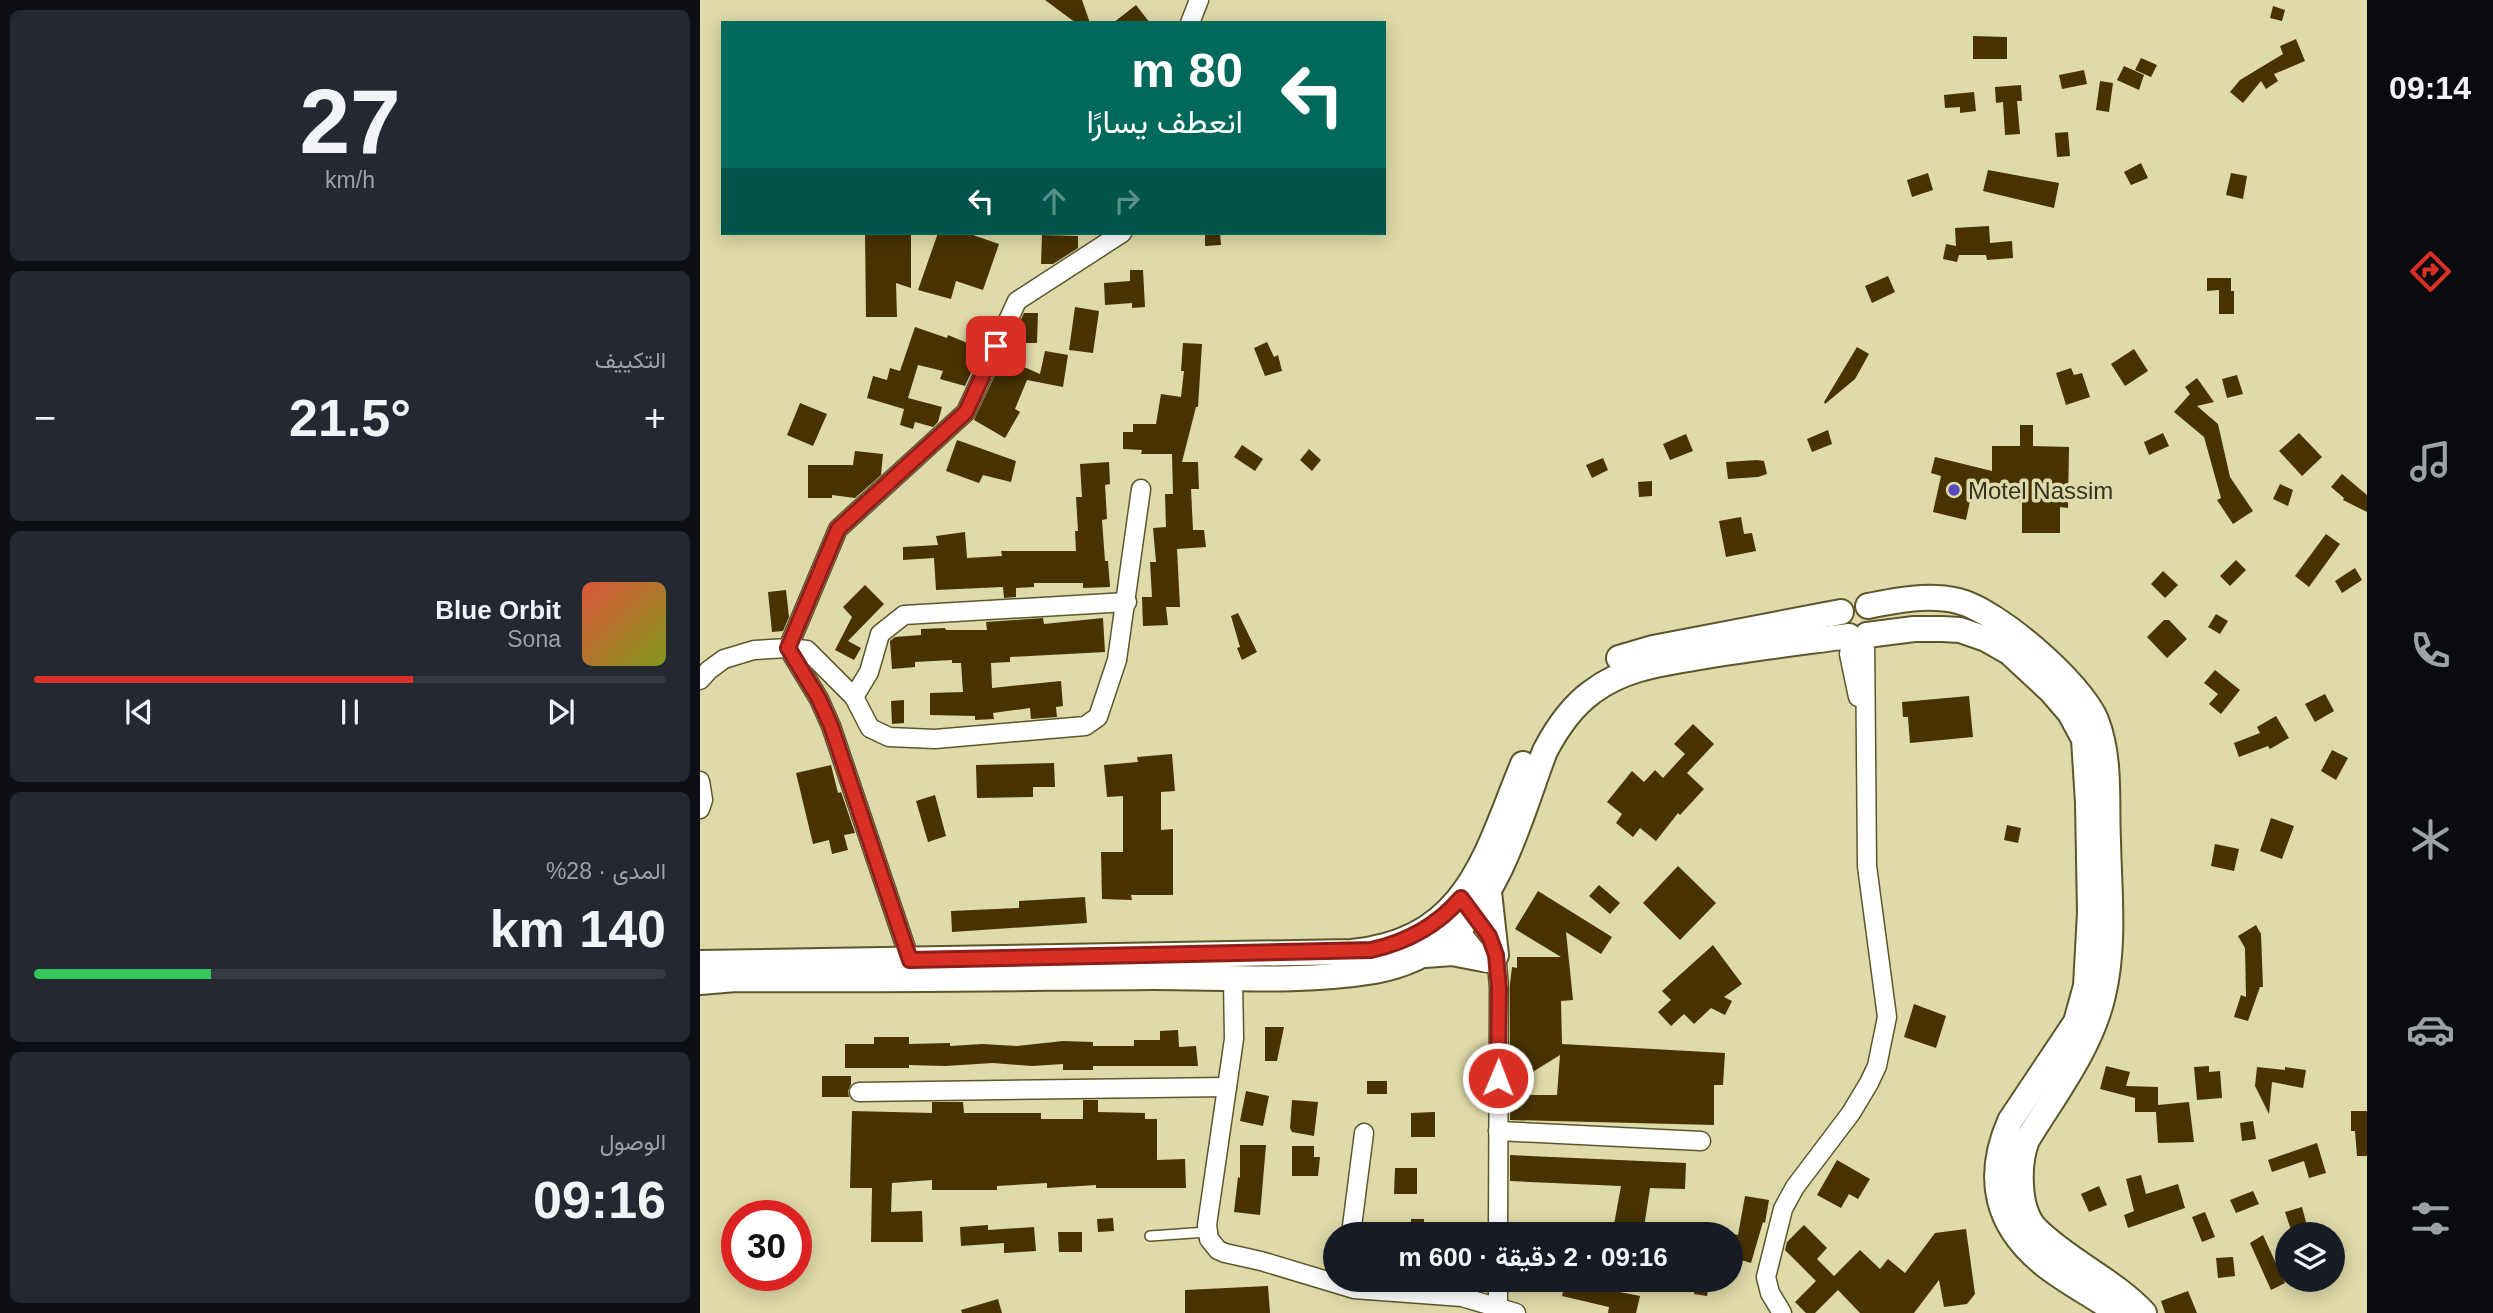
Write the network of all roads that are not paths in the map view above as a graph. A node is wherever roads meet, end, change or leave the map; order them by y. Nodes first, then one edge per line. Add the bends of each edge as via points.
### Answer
1 (1199, 0) edge
2 (1191, 21) edge
3 (1119, 235) edge
4 (1141, 489) dead end
5 (1127, 602) junction
6 (1868, 606) junction
7 (1841, 612) junction
8 (1858, 636) junction
9 (788, 648) junction
10 (700, 680) edge
11 (854, 697) junction
12 (700, 781) edge
13 (700, 809) edge
14 (1489, 892) junction
15 (1460, 914) junction
16 (1421, 956) junction
17 (1490, 957) junction
18 (700, 963) edge
19 (910, 970) junction
20 (1233, 978) junction
21 (700, 982) edge
22 (1227, 1087) junction
23 (859, 1092) dead end
24 (1498, 1131) junction
25 (1364, 1133) dead end
26 (1701, 1141) dead end
27 (1353, 1222) edge
28 (1497, 1222) edge
29 (1207, 1232) junction
30 (1150, 1236) dead end
31 (1323, 1277) edge
32 (1420, 1292) edge
33 (1497, 1292) edge
34 (1497, 1306) junction
35 (1516, 1313) edge
36 (1782, 1313) edge
37 (2118, 1313) edge
38 (2144, 1313) edge

1 - 2 street
3 - 9 street via 1017,301 966,412 838,529
4 - 5 street
5 - 11 street via 904,615 880,634 869,673
5 - 11 street via 1117,660 1098,717 1085,726 936,738 889,737 870,728
6 - 7 main road via 1853,602
6 - 8 main road via 1875,621 1871,631
6 - 38 main road via 1930,598 1975,606 2045,658 2095,717 2104,750 2108,802 2110,902 2103,996 2088,1039 2027,1140 2020,1176 2035,1227
7 - 8 main road via 1841,628
7 - 15 main road via 1634,652 1582,679 1554,706 1533,739
8 - 14 main road via 1747,648 1642,668 1591,692 1554,734
8 - 36 street via 1849,660 1866,746 1867,866 1887,1017 1869,1083 1783,1209 1766,1277
8 - 37 main road via 1942,629 1986,639 2009,652 2051,691 2084,739 2090,913 2086,986 2076,1022 2010,1121 2002,1138 1996,1177 2003,1212 2026,1248
9 - 10 street via 754,650 724,659
9 - 11 street via 807,650
9 - 19 street via 831,726
12 - 13 street via 704,800
14 - 15 main road
14 - 17 main road
15 - 16 main road
15 - 17 street
15 - 19 main road via 1389,946 1352,952
16 - 17 main road
16 - 20 main road via 1358,973
17 - 24 street via 1499,988
18 - 19 main road
19 - 20 main road
19 - 21 main road
20 - 22 street via 1234,1039
22 - 23 street
22 - 29 street
24 - 26 street
24 - 28 street
25 - 27 street
29 - 30 lane
29 - 31 street via 1213,1246 1224,1253
32 - 34 street
33 - 34 street
34 - 35 street

